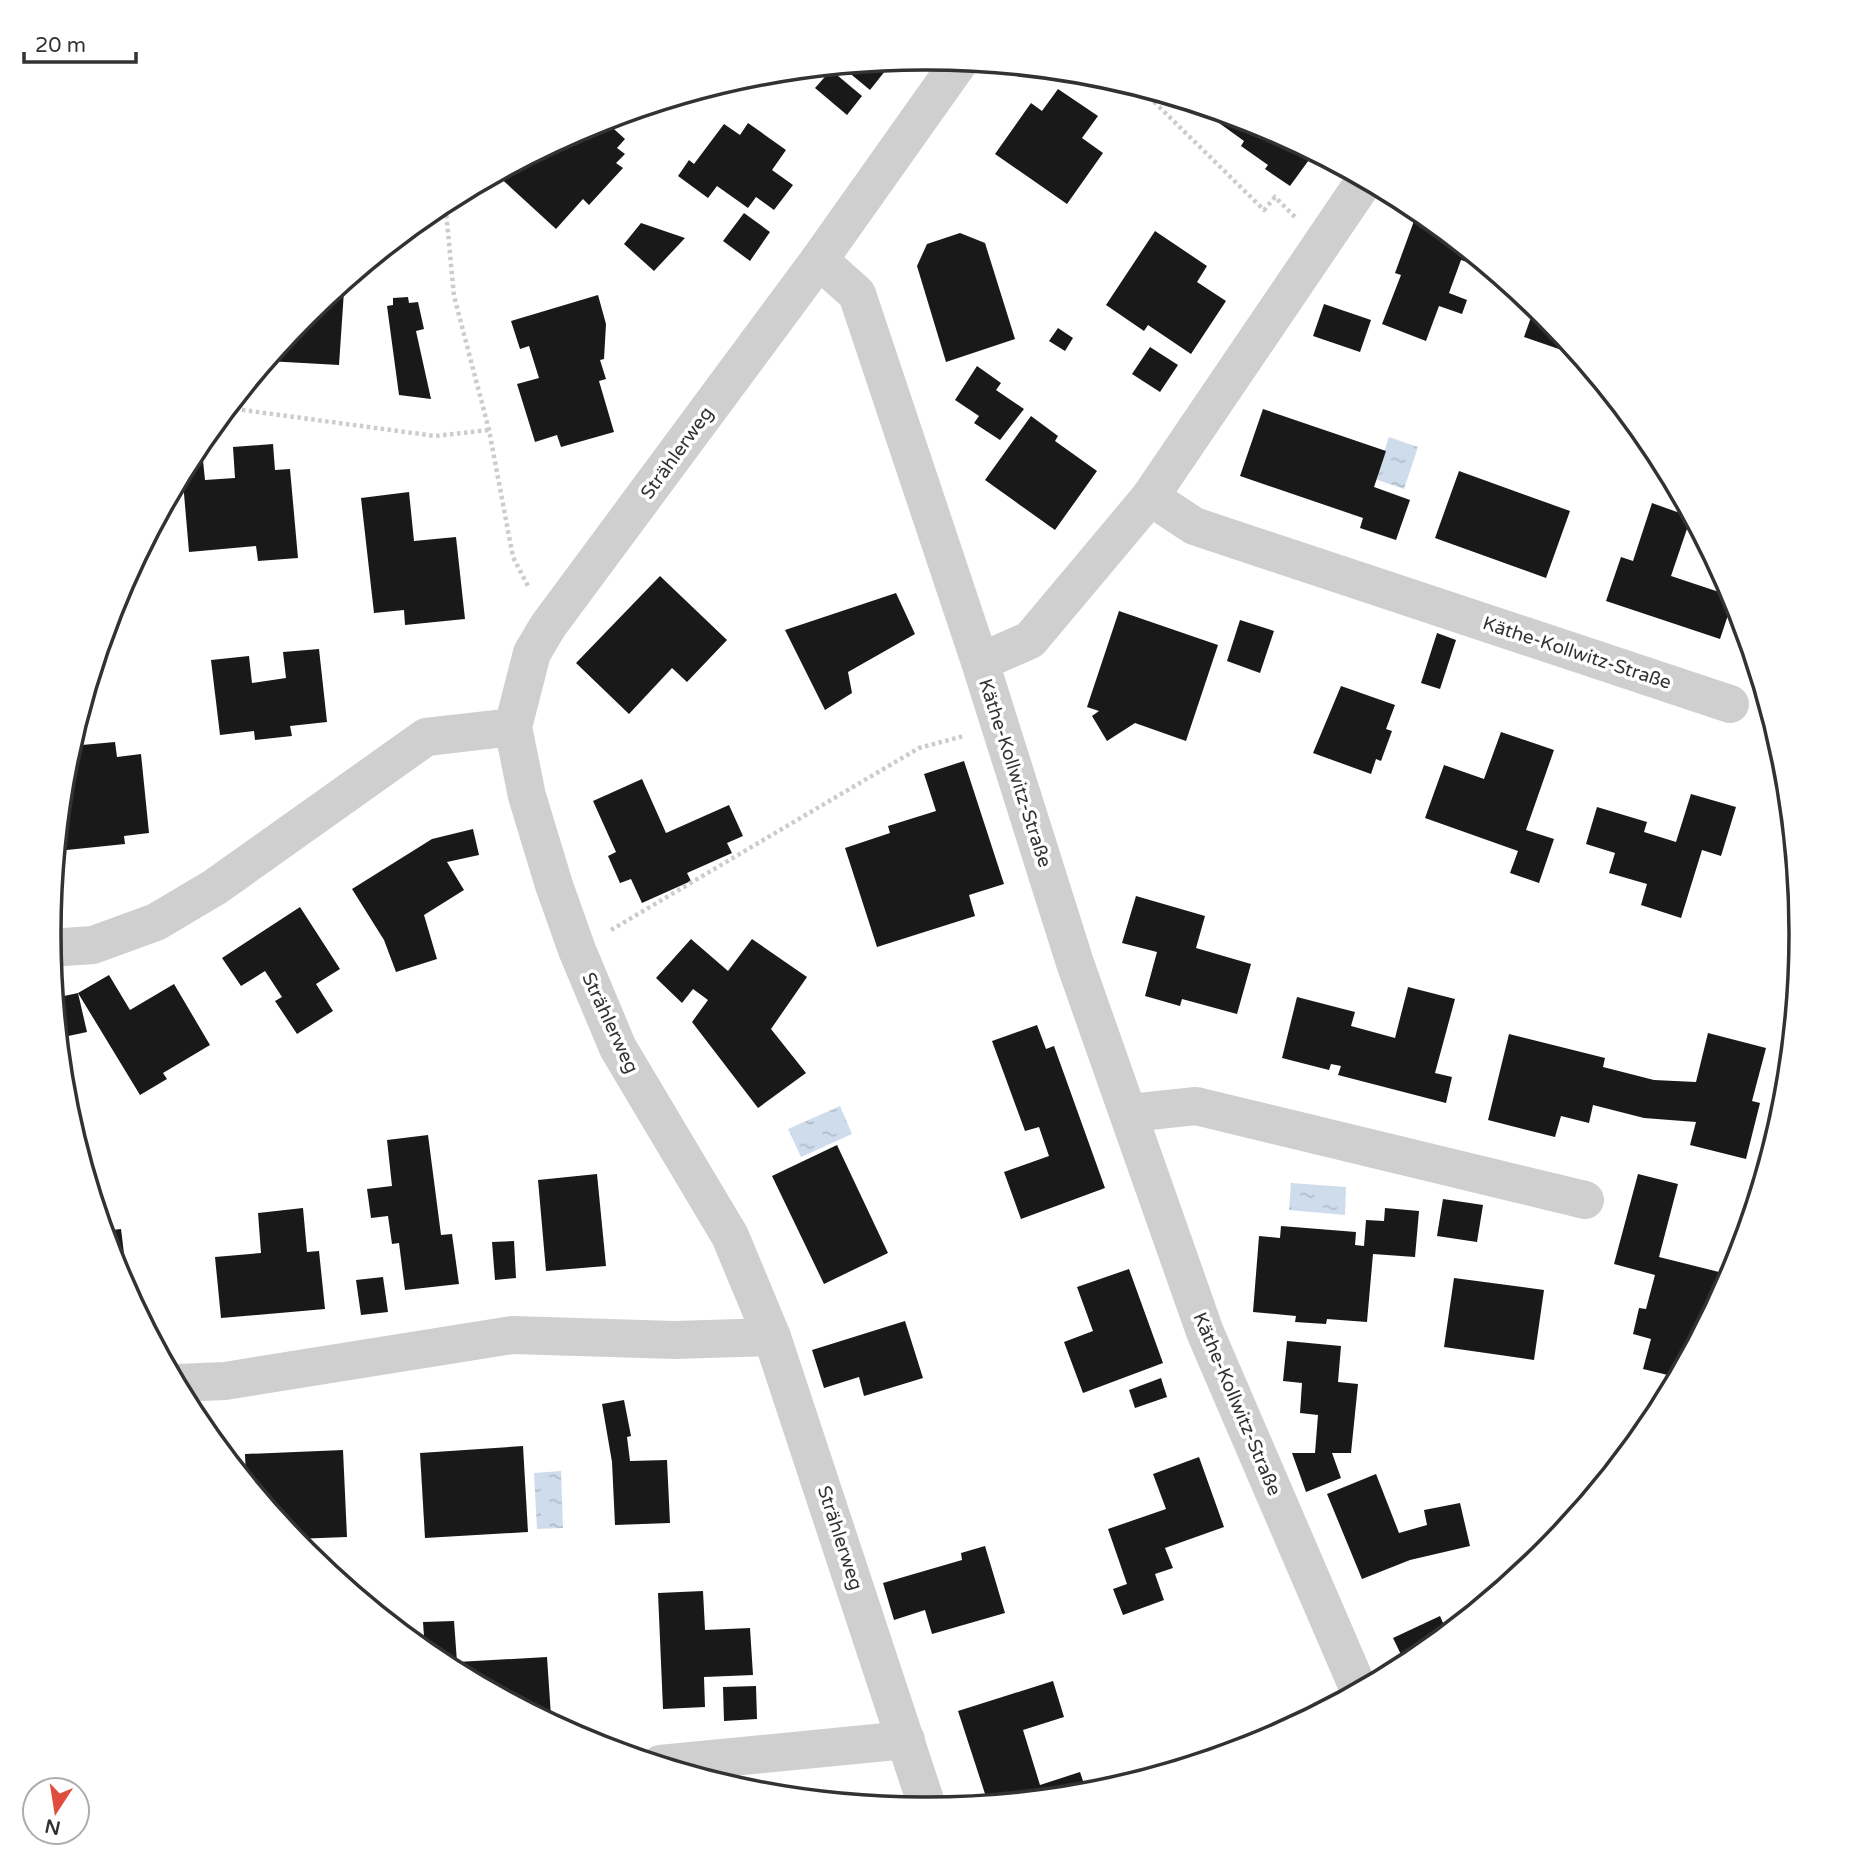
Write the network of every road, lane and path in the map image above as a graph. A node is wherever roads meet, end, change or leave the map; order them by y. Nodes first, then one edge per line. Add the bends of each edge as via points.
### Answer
1 (953, 71) edge
2 (1151, 100) edge
3 (1360, 187) edge
4 (446, 214) edge
5 (1323, 244) junction
6 (819, 260) junction
7 (239, 409) edge
8 (489, 430) junction
9 (1150, 497) junction
10 (513, 557) dead end
11 (980, 662) junction
12 (1730, 704) dead end
13 (999, 726) junction
14 (513, 727) junction
15 (61, 947) edge
16 (577, 950) junction
17 (1130, 1113) junction
18 (1585, 1200) dead end
19 (772, 1337) junction
20 (188, 1383) edge
21 (1356, 1683) edge
22 (906, 1740) junction
23 (682, 1762) edge
24 (924, 1797) edge

1 - 6 street, Strählerweg
2 - 5 path via 1264,210 1275,197
3 - 5 street, Käthe-Kollwitz-Straße
4 - 8 path via 454,296
5 - 9 street, Käthe-Kollwitz-Straße
6 - 11 street via 857,294
6 - 14 street, Strählerweg via 548,626 532,653
7 - 8 path via 435,436
8 - 10 path
9 - 11 street, Käthe-Kollwitz-Straße via 1030,640
9 - 12 street, Käthe-Kollwitz-Straße via 1194,526
11 - 13 street, Käthe-Kollwitz-Straße
13 - 16 path via 919,748
13 - 17 street, Käthe-Kollwitz-Straße via 1075,963
14 - 15 street via 426,737 215,887 156,922 93,945
14 - 16 street, Strählerweg via 527,796
16 - 19 street, Strählerweg via 618,1048 730,1236
17 - 18 street via 1196,1106
17 - 21 street, Käthe-Kollwitz-Straße via 1205,1332
19 - 20 street via 675,1340 512,1335 225,1381
19 - 22 street, Strählerweg
22 - 23 street
22 - 24 street, Strählerweg

